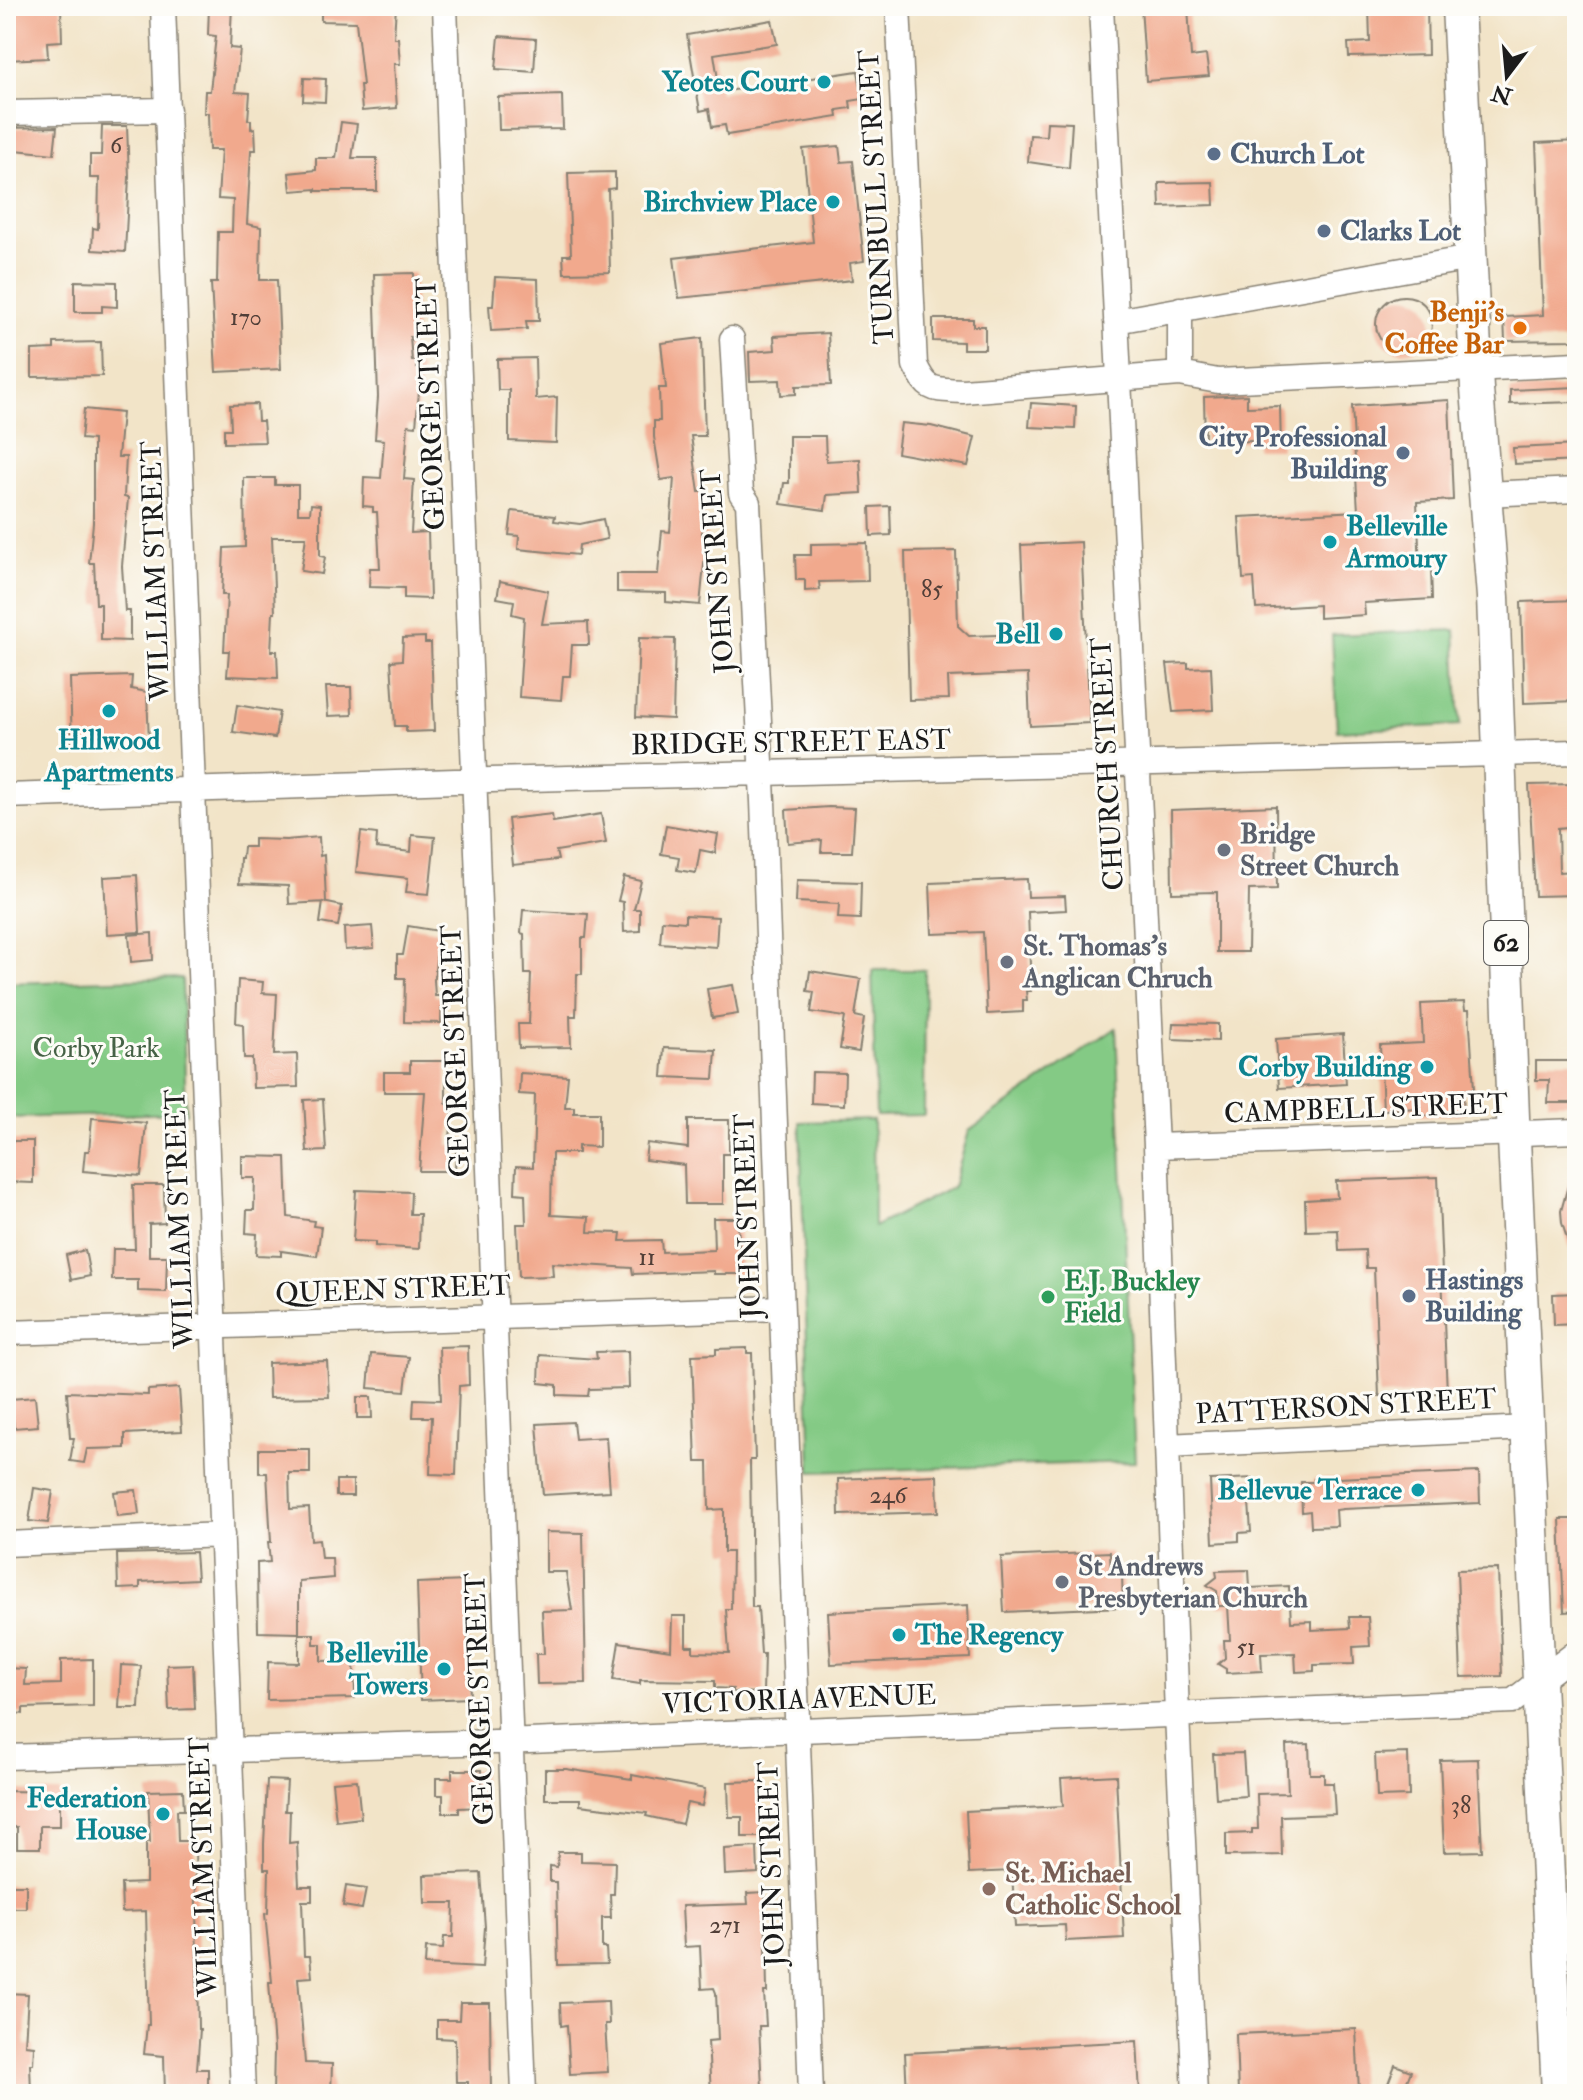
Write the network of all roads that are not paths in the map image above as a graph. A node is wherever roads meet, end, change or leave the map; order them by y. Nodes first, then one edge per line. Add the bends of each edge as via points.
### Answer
1 (163, 6) edge
2 (445, 6) edge
3 (898, 6) edge
4 (1101, 6) edge
5 (1458, 6) edge
6 (168, 110) junction
7 (6, 113) edge
8 (1470, 258) junction
9 (1180, 309) junction
10 (1116, 321) junction
11 (732, 339) dead end
12 (1577, 364) edge
13 (1476, 368) junction
14 (1180, 374) junction
15 (1119, 379) junction
16 (1577, 490) edge
17 (1485, 494) junction
18 (1577, 752) edge
19 (1498, 753) junction
20 (1138, 765) junction
21 (761, 775) junction
22 (475, 780) junction
23 (194, 790) junction
24 (6, 796) edge
25 (1577, 1131) edge
26 (1514, 1134) junction
27 (1156, 1146) junction
28 (781, 1308) junction
29 (496, 1316) junction
30 (214, 1325) junction
31 (6, 1333) edge
32 (1528, 1428) junction
33 (1167, 1446) junction
34 (222, 1535) junction
35 (6, 1544) edge
36 (1577, 1652) edge
37 (1539, 1683) junction
38 (1177, 1715) junction
39 (797, 1731) junction
40 (511, 1742) junction
41 (230, 1751) junction
42 (6, 1757) edge
43 (1558, 2084) edge
44 (243, 2094) edge
45 (524, 2094) edge
46 (811, 2094) edge
47 (1195, 2094) edge

1 - 6 street, WILLIAM STREET
2 - 22 street, GEORGE STREET
3 - 15 street, TURNBULL STREET via 915,365 924,383 963,391
4 - 10 street, CHURCH STREET
5 - 8 main road, 62
6 - 7 street
6 - 23 street, WILLIAM STREET
8 - 9 street
8 - 13 main road, 62
9 - 10 street
9 - 14 street
10 - 15 street, CHURCH STREET
11 - 21 street, JOHN STREET via 741,493 748,503
12 - 13 street
13 - 14 street via 1218,381
13 - 17 main road, 62
14 - 15 street
15 - 20 street, CHURCH STREET
16 - 17 street
17 - 19 main road, 62
18 - 19 street, BRIDGE STREET EAST
19 - 20 street, BRIDGE STREET EAST
19 - 26 main road, 62
20 - 21 street, BRIDGE STREET EAST
20 - 27 street, CHURCH STREET
21 - 22 street, BRIDGE STREET EAST
21 - 28 street, JOHN STREET
22 - 23 street, BRIDGE STREET EAST
22 - 29 street, GEORGE STREET
23 - 24 street, BRIDGE STREET EAST
23 - 30 street, WILLIAM STREET
25 - 26 street, CAMPBELL STREET
26 - 27 street, CAMPBELL STREET
26 - 32 main road, 62
27 - 33 street, CHURCH STREET
28 - 29 street, QUEEN STREET
28 - 39 street, JOHN STREET
29 - 30 street, QUEEN STREET
29 - 40 street, GEORGE STREET
30 - 31 street, QUEEN STREET
30 - 34 street, WILLIAM STREET
32 - 33 street, PATTERSON STREET
32 - 37 main road, 62
33 - 38 street, CHURCH STREET
34 - 35 street
34 - 41 street, WILLIAM STREET
36 - 37 street, VICTORIA AVENUE
37 - 38 street, VICTORIA AVENUE via 1513,1701
37 - 43 main road, 62
38 - 39 street, VICTORIA AVENUE
38 - 47 street, CHURCH STREET
39 - 40 street, VICTORIA AVENUE
39 - 46 street, JOHN STREET
40 - 41 street, VICTORIA AVENUE
40 - 45 street, GEORGE STREET
41 - 42 street, VICTORIA AVENUE
41 - 44 street, WILLIAM STREET

